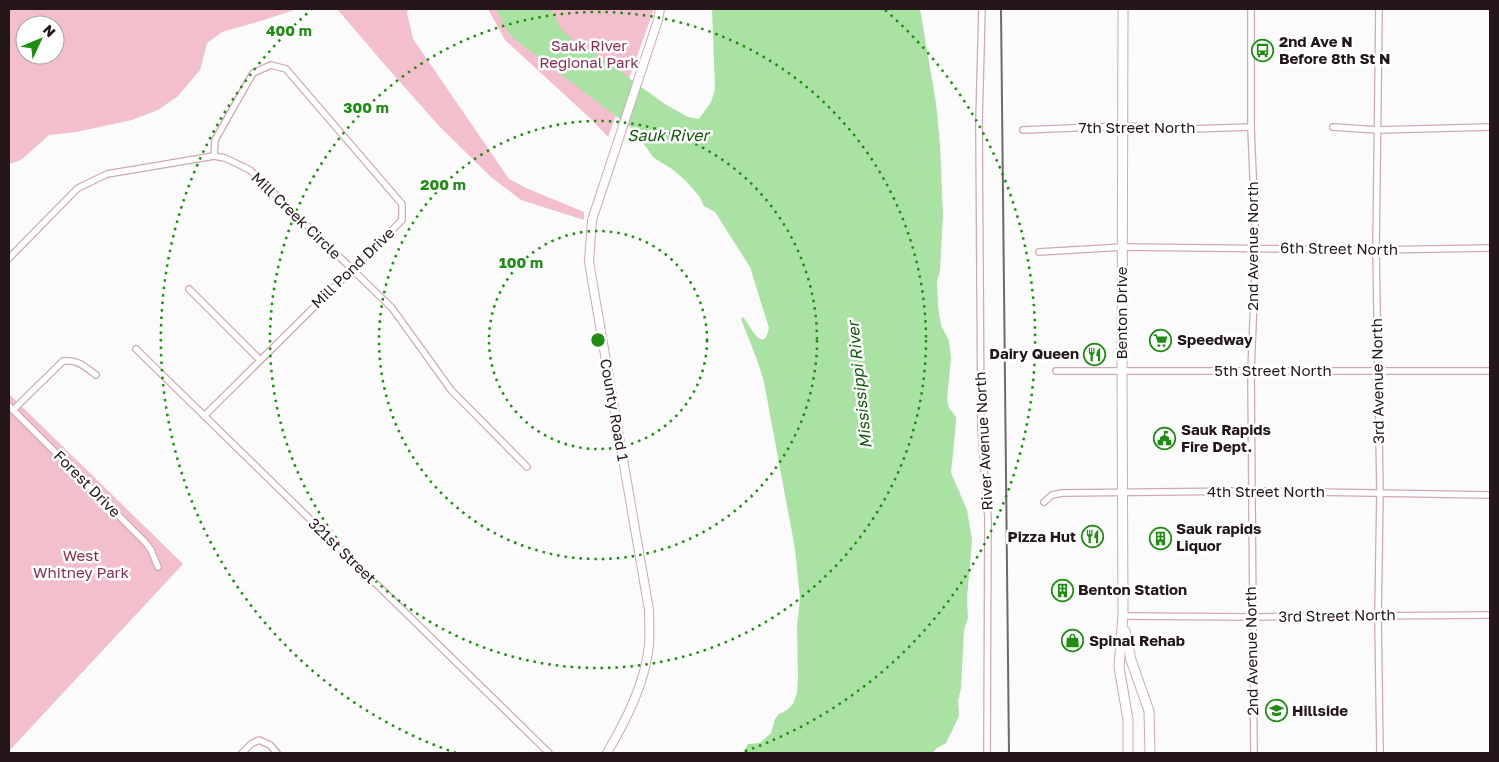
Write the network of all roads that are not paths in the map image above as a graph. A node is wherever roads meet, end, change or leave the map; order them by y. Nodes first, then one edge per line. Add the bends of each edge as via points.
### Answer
1 (660, 9) edge
2 (982, 9) edge
3 (1123, 9) edge
4 (1251, 9) edge
5 (1379, 9) edge
6 (1122, 126) junction
7 (1251, 127) junction
8 (1332, 127) dead end
9 (1490, 127) edge
10 (1023, 130) dead end
11 (1378, 130) junction
12 (214, 156) junction
13 (1123, 247) junction
14 (1256, 248) junction
15 (1490, 248) edge
16 (1376, 250) junction
17 (1039, 252) dead end
18 (9, 258) edge
19 (351, 270) junction
20 (190, 289) dead end
21 (136, 349) dead end
22 (260, 360) junction
23 (1378, 370) junction
24 (1056, 371) dead end
25 (1490, 371) edge
26 (1122, 372) junction
27 (1251, 372) junction
28 (96, 375) dead end
29 (11, 408) edge
30 (204, 416) junction
31 (527, 467) dead end
32 (1252, 492) junction
33 (1122, 493) junction
34 (1380, 493) junction
35 (1490, 495) edge
36 (1044, 502) dead end
37 (158, 568) dead end
38 (1490, 615) edge
39 (1123, 616) junction
40 (1378, 616) junction
41 (1252, 617) junction
42 (242, 753) edge
43 (277, 753) edge
44 (548, 753) edge
45 (607, 753) edge
46 (987, 753) edge
47 (1128, 753) edge
48 (1150, 753) edge
49 (1254, 753) edge
50 (1380, 753) edge

1 - 45 street, County Road 1 via 592,220 589,262 649,610 649,646 640,682 627,718
2 - 46 street, River Avenue North via 979,121 981,418 988,518
3 - 6 main road, Benton Drive
4 - 7 street, 2nd Avenue North
5 - 11 street, 3rd Avenue North
6 - 7 street, 7th Street North
6 - 10 street, 7th Street North
6 - 13 main road, Benton Drive
7 - 14 street, 2nd Avenue North
8 - 11 street
9 - 11 street
11 - 16 street, 3rd Avenue North
12 - 18 street, Mill Creek Circle via 107,174 78,188
12 - 19 street, Mill Creek Circle via 250,170
12 - 19 street, Mill Pond Drive via 215,140 253,73 271,65 286,69 402,204 402,220
13 - 14 street, 6th Street North
13 - 17 street, 6th Street North
13 - 26 main road, Benton Drive
14 - 16 street, 6th Street North
14 - 27 street, 2nd Avenue North
15 - 16 street, 6th Street North
16 - 23 street, 3rd Avenue North
19 - 22 street, Mill Pond Drive
19 - 31 street, Mill Creek Circle via 392,308 451,390
20 - 22 street
21 - 30 street, 321st Street
22 - 30 street, Mill Pond Drive
23 - 25 street, 5th Street North
23 - 27 street, 5th Street North
23 - 34 street, 3rd Avenue North
24 - 26 street, 5th Street North
26 - 27 street, 5th Street North
26 - 33 main road, Benton Drive
27 - 32 street, 2nd Avenue North
28 - 29 street via 73,360 63,361
29 - 37 street, Forest Drive via 145,542
30 - 44 street, 321st Street
32 - 33 street, 4th Street North
32 - 34 street, 4th Street North
32 - 41 street, 2nd Avenue North
33 - 36 street, 4th Street North via 1062,493 1052,495
33 - 39 main road, Benton Drive
34 - 35 street, 4th Street North
34 - 40 street, 3rd Avenue North
38 - 40 street, 3rd Street North
39 - 41 street, 3rd Street North
39 - 47 main road, Benton Drive via 1119,667 1128,720
39 - 48 main road, Benton Drive via 1131,660 1149,711
40 - 41 street, 3rd Street North
40 - 50 street, 3rd Avenue North
41 - 49 street, 2nd Avenue North
42 - 43 street via 259,740

